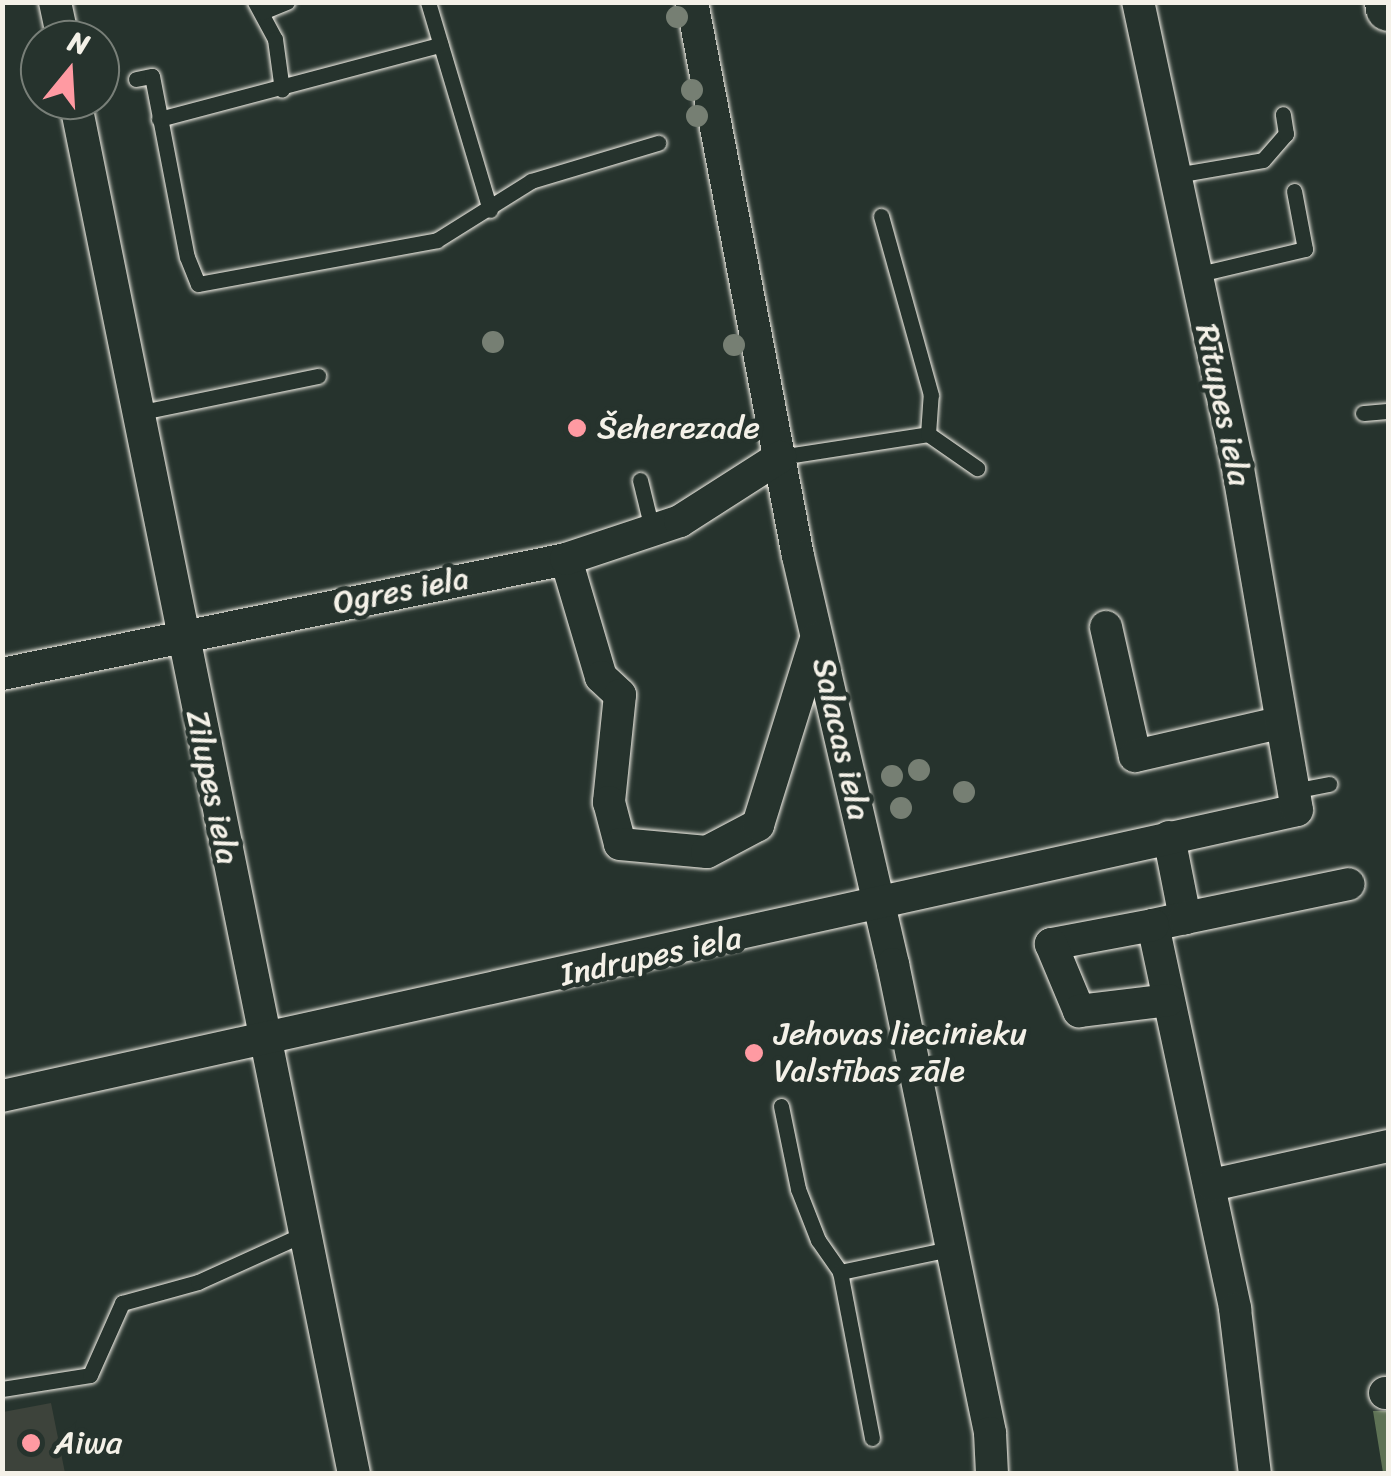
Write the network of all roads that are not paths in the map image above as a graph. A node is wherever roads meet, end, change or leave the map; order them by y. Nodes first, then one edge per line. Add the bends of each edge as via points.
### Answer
1 (287, 2) edge
2 (428, 2) edge
3 (692, 2) edge
4 (1138, 2) edge
5 (258, 7) edge
6 (440, 46) junction
7 (136, 79) dead end
8 (282, 90) junction
9 (1283, 114) dead end
10 (159, 119) junction
11 (97, 120) edge
12 (658, 142) dead end
13 (1176, 176) junction
14 (1294, 192) dead end
15 (490, 210) junction
16 (881, 216) dead end
17 (1195, 275) junction
18 (318, 376) dead end
19 (1388, 411) edge
20 (137, 413) junction
21 (1364, 413) dead end
22 (928, 434) junction
23 (780, 457) junction
24 (977, 468) dead end
25 (640, 480) dead end
26 (653, 533) junction
27 (566, 559) junction
28 (1106, 627) dead end
29 (181, 635) junction
30 (817, 636) junction
31 (2, 674) edge
32 (1279, 723) junction
33 (1329, 784) dead end
34 (1295, 800) junction
35 (1168, 838) junction
36 (1357, 882) dead end
37 (878, 900) junction
38 (1186, 918) junction
39 (1153, 925) junction
40 (1168, 1000) junction
41 (264, 1041) junction
42 (2, 1096) edge
43 (781, 1106) dead end
44 (1388, 1146) edge
45 (1212, 1186) junction
46 (304, 1234) junction
47 (950, 1249) junction
48 (840, 1272) junction
49 (2, 1389) edge
50 (872, 1438) dead end
51 (354, 1474) edge
52 (992, 1474) edge
53 (1255, 1474) edge

1 - 5 lane
2 - 6 lane
3 - 23 street, Salacas iela
4 - 13 street, Rītupes iela
5 - 8 lane via 275,40
6 - 8 lane
6 - 15 lane
7 - 10 lane via 152,76
8 - 10 lane
9 - 13 lane via 1286,134 1262,160
10 - 15 lane via 198,284 437,240
11 - 20 street, Zilupes iela
12 - 15 lane via 531,181
13 - 17 street, Rītupes iela
14 - 17 lane via 1305,249
16 - 22 lane via 931,396
17 - 32 street, Rītupes iela via 1237,463
18 - 20 lane
19 - 21 lane
20 - 29 street, Zilupes iela
22 - 23 lane
22 - 24 lane
23 - 26 street, Ogres iela
23 - 30 street, Salacas iela
25 - 26 lane
26 - 27 street, Ogres iela
27 - 29 street, Ogres iela
27 - 30 street via 600,676 620,695 609,802 620,844 707,852 758,825
28 - 32 street via 1135,756
29 - 31 street, Ogres iela
29 - 41 street, Zilupes iela
30 - 37 street, Salacas iela
32 - 34 street, Rītupes iela
33 - 34 lane
34 - 35 street, Indrupes iela
35 - 37 street, Indrupes iela
35 - 38 street
36 - 38 street
37 - 41 street, Indrupes iela via 833,917
37 - 47 street, Salacas iela
38 - 39 street
39 - 40 street
39 - 40 street via 1050,944 1079,1011
40 - 45 street
41 - 42 street, Indrupes iela
41 - 46 street, Zilupes iela
43 - 48 lane via 798,1189 818,1240
44 - 45 street
45 - 53 street via 1247,1379
46 - 49 lane via 198,1282 122,1303 90,1375
46 - 51 street, Zilupes iela
47 - 48 lane
47 - 52 street, Salacas iela via 990,1432
48 - 50 lane

